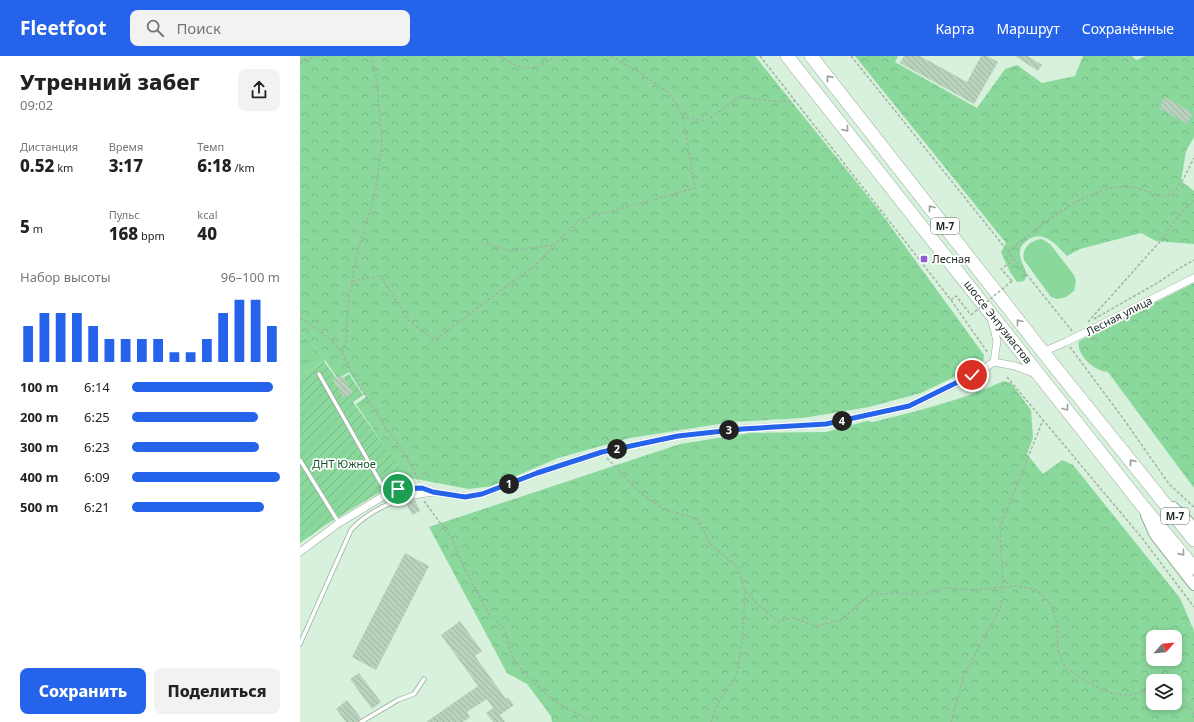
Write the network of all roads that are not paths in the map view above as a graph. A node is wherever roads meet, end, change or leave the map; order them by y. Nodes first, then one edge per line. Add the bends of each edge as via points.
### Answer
1 (787, 56) edge
2 (811, 56) edge
3 (1194, 278) edge
4 (987, 308) junction
5 (1043, 352) junction
6 (994, 362) junction
7 (319, 374) dead end
8 (1042, 378) junction
9 (300, 460) edge
10 (421, 491) junction
11 (1157, 493) junction
12 (387, 494) junction
13 (412, 495) joint
14 (1141, 504) junction
15 (339, 523) junction
16 (1194, 528) edge
17 (1194, 540) edge
18 (300, 552) edge
19 (1194, 568) edge
20 (1194, 585) edge
21 (300, 644) edge
22 (424, 679) dead end
23 (361, 722) edge

1 -> 4 highway, шоссе Энтузиастов / М-7
5 -> 2 highway, шоссе Энтузиастов / М-7
3 - 5 street, Лесная улица
4 - 6 street via 997,341
4 - 8 highway, шоссе Энтузиастов / М-7
11 -> 5 highway, шоссе Энтузиастов / М-7
6 - 8 street via 1029,371
6 - 10 street via 909,406 826,424 678,436 602,452 482,494 465,497
7 - 12 lane
8 -> 14 highway, шоссе Энтузиастов / М-7
9 - 15 lane
10 - 12 street via 398,489
10 - 13 street
11 - 16 main road
11 - 17 highway, шоссе Энтузиастов / М-7
12 - 15 street
13 - 21 lane via 394,501 360,520 351,530
14 -> 19 highway, шоссе Энтузиастов / М-7
14 - 20 main road via 1155,535
15 - 18 street
22 - 23 lane via 414,694 398,700

